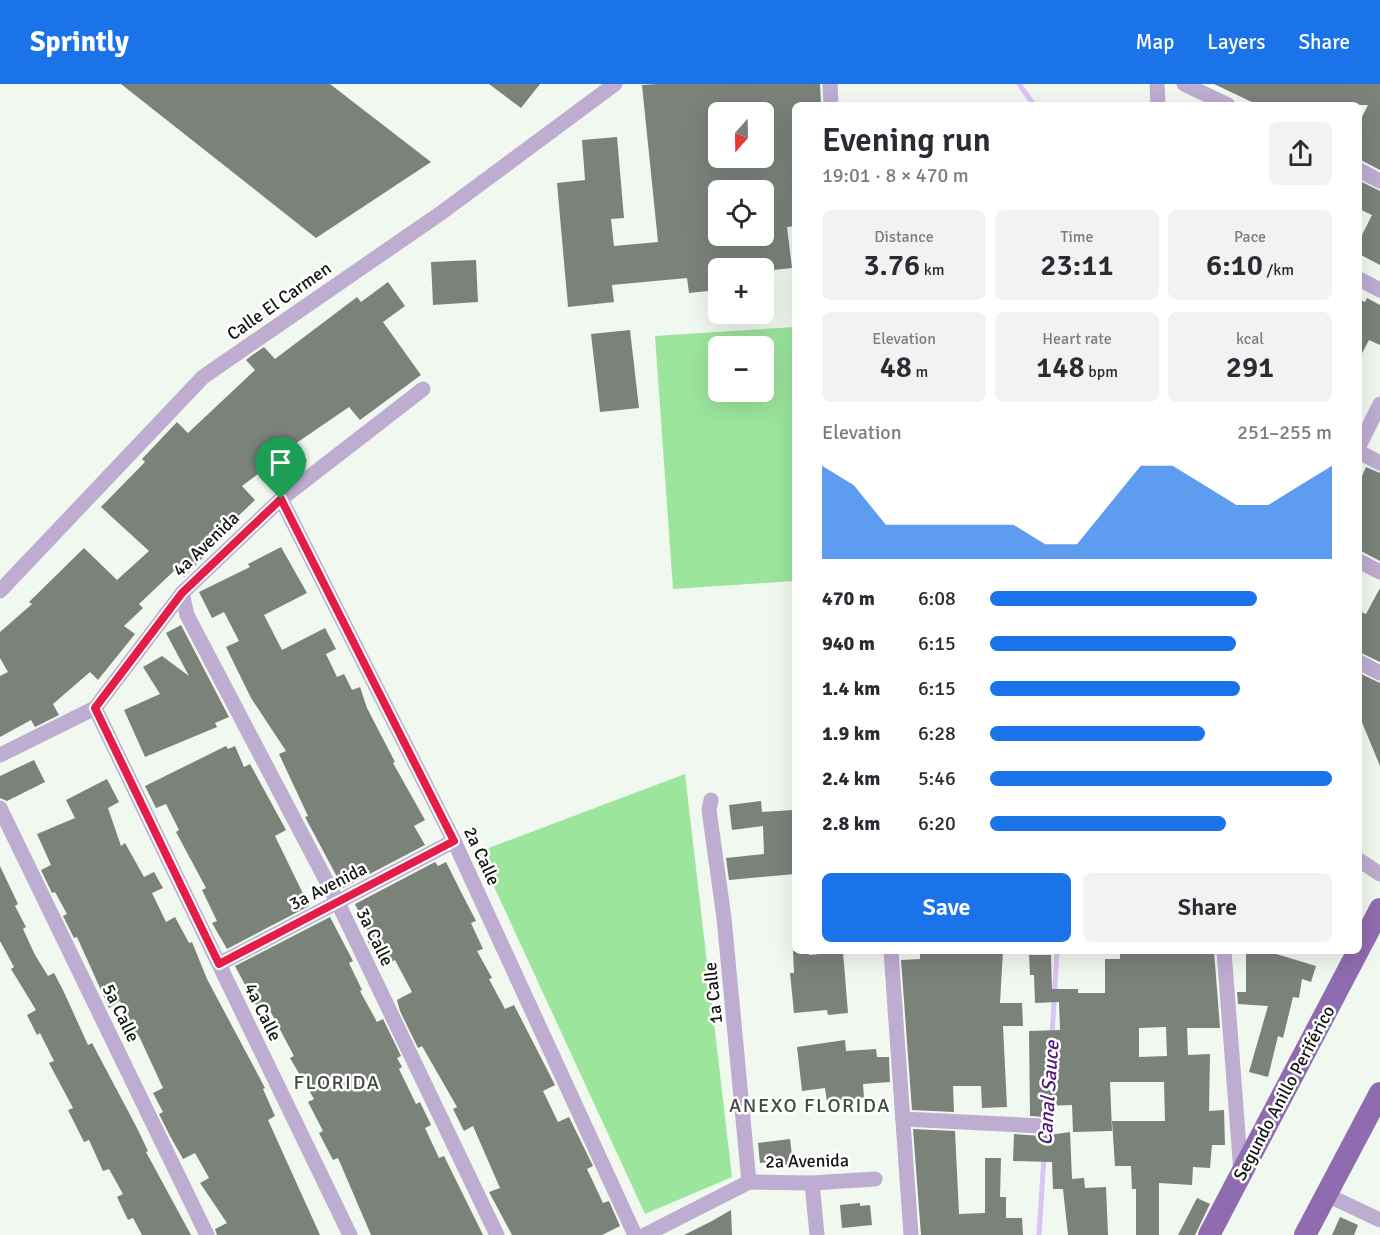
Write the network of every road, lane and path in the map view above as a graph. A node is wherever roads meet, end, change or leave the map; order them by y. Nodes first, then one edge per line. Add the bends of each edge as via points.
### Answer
1 (615, 84) edge
2 (830, 84) edge
3 (1157, 84) edge
4 (1184, 84) edge
5 (831, 102) edge
6 (1158, 102) edge
7 (1222, 102) edge
8 (1362, 172) edge
9 (1380, 181) edge
10 (1362, 281) edge
11 (1380, 290) edge
12 (423, 389) dead end
13 (1380, 404) edge
14 (1362, 440) edge
15 (1362, 454) edge
16 (1380, 463) edge
17 (281, 499) junction
18 (1362, 563) edge
19 (1380, 572) edge
20 (0, 591) edge
21 (182, 593) junction
22 (1362, 664) edge
23 (1380, 673) edge
24 (95, 708) junction
25 (0, 755) edge
26 (711, 800) dead end
27 (0, 808) edge
28 (454, 841) junction
29 (1362, 862) edge
30 (1380, 874) edge
31 (338, 903) junction
32 (1380, 909) edge
33 (1362, 943) edge
34 (891, 954) edge
35 (1224, 954) edge
36 (1356, 954) edge
37 (219, 964) junction
38 (1380, 1093) edge
39 (903, 1119) junction
40 (1042, 1126) dead end
41 (1241, 1174) junction
42 (875, 1179) dead end
43 (750, 1182) junction
44 (812, 1183) junction
45 (1327, 1195) junction
46 (1380, 1220) edge
47 (207, 1235) edge
48 (350, 1235) edge
49 (497, 1235) edge
50 (636, 1235) edge
51 (645, 1235) edge
52 (817, 1235) edge
53 (911, 1235) edge
54 (1209, 1235) edge
55 (1305, 1235) edge

1 - 20 street, Calle El Carmen via 441,213 203,377
2 - 5 street
3 - 6 street
4 - 7 street
8 - 9 street
10 - 11 street
12 - 17 street, 4a Avenida
13 - 14 street
15 - 16 street
17 - 21 street, 4a Avenida
17 - 28 street, 2a Calle
18 - 19 street
21 - 24 street, 4a Avenida
21 - 31 street, 3a Calle via 187,615
22 - 23 street
24 - 25 street, 4a Avenida
24 - 37 street, 4a Calle
26 - 43 street, 1a Calle via 709,810 724,918
27 - 47 street, 5a Calle
28 - 31 street, 3a Avenida
28 - 50 street, 2a Calle
29 - 30 street
31 - 37 street, 3a Avenida
31 - 49 street, 3a Calle
32 - 33 main road, Segundo Anillo Periférico
34 - 39 street
35 - 41 street
36 - 41 main road, Segundo Anillo Periférico
37 - 48 street, 4a Calle
38 - 45 main road
39 - 40 street
39 - 53 street
41 - 54 main road, Segundo Anillo Periférico
42 - 44 street, 2a Avenida
43 - 44 street, 2a Avenida
43 - 51 street, 2a Avenida
44 - 52 street
45 - 46 street
45 - 55 main road

